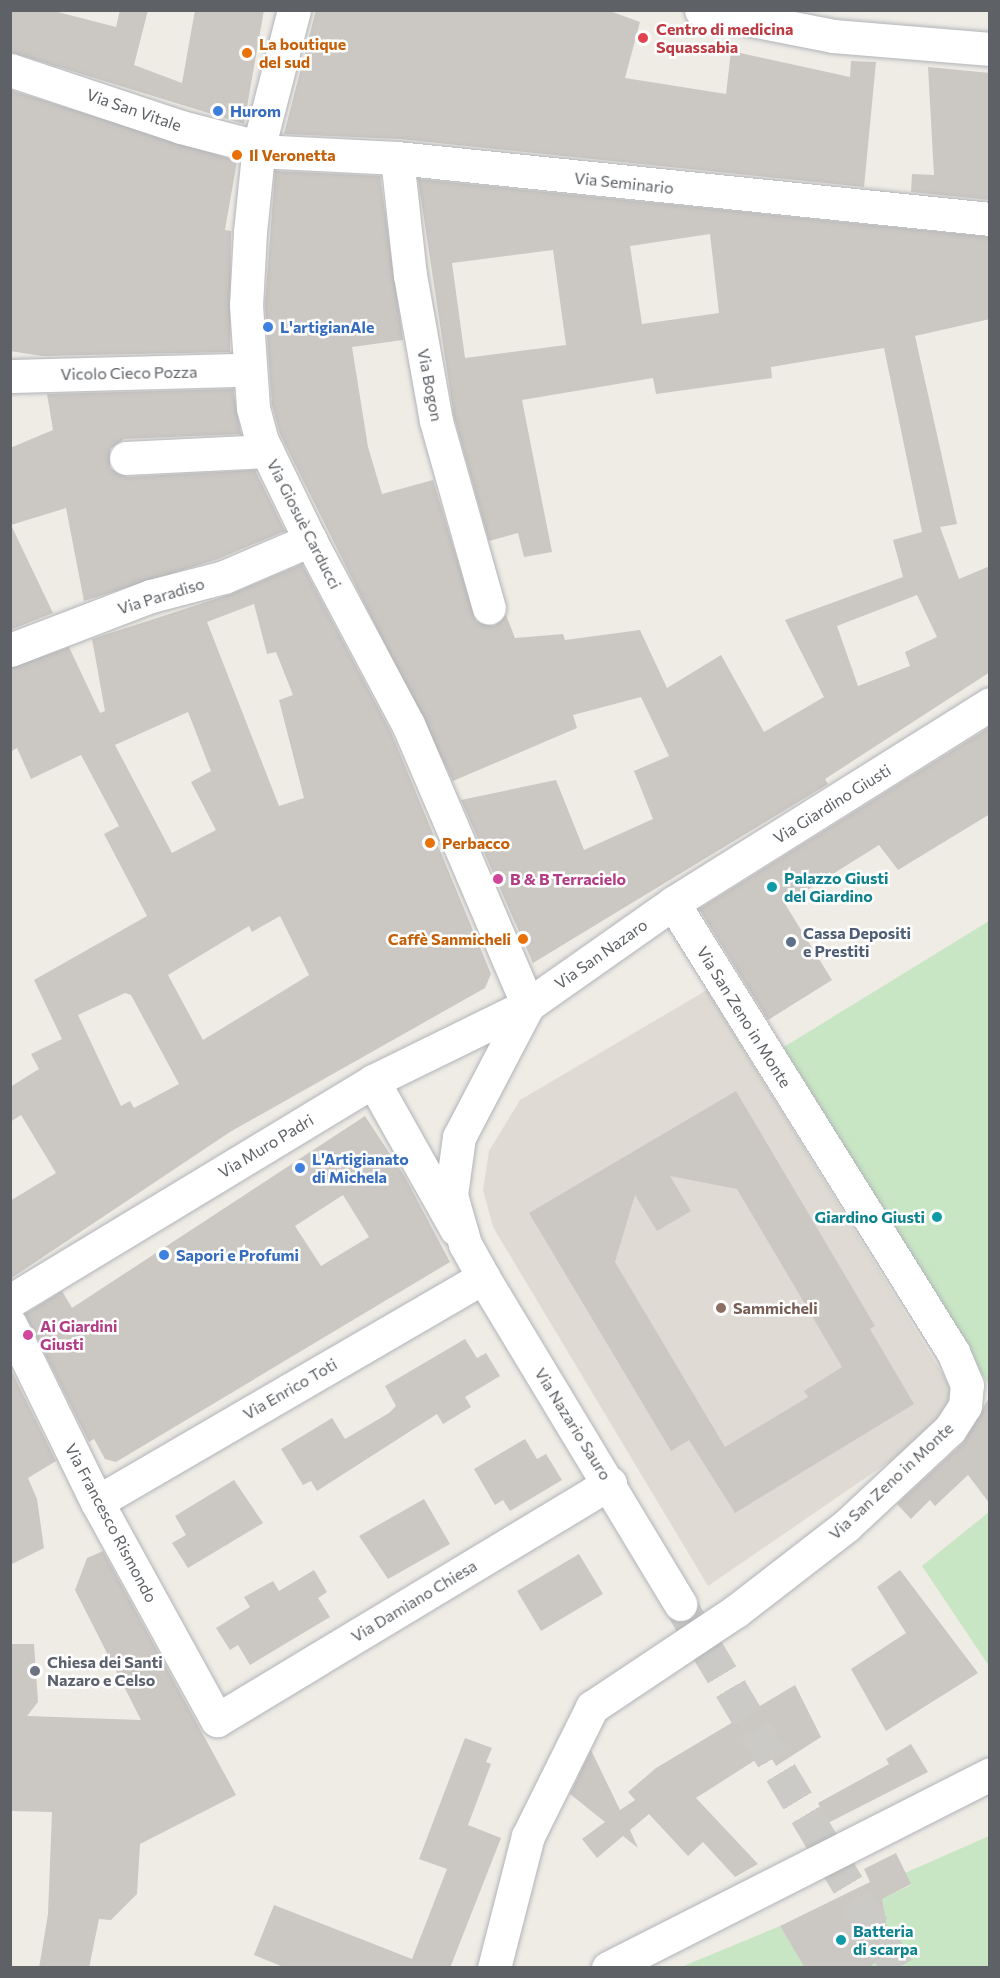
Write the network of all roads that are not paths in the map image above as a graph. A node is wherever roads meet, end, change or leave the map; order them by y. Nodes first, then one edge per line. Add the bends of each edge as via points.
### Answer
1 (294, 10) edge
2 (701, 10) edge
3 (990, 49) edge
4 (10, 70) edge
5 (259, 145) junction
6 (397, 158) junction
7 (990, 219) edge
8 (247, 370) junction
9 (10, 376) edge
10 (267, 451) junction
11 (126, 458) dead end
12 (310, 540) junction
13 (489, 608) dead end
14 (10, 650) edge
15 (990, 704) edge
16 (674, 903) junction
17 (528, 1005) junction
18 (373, 1082) junction
19 (465, 1244) junction
20 (483, 1277) junction
21 (10, 1301) edge
22 (10, 1324) edge
23 (610, 1483) junction
24 (97, 1502) junction
25 (680, 1604) tunnel mouth
26 (218, 1720) joint
27 (990, 1774) edge
28 (494, 1968) edge
29 (608, 1968) edge

1 - 5 street, Via Giosuè Carducci
2 - 3 street via 833,36
4 - 5 street, Via San Vitale via 181,127
5 - 6 street, Via Seminario via 277,152
5 - 8 street, Via Giosuè Carducci via 247,274
6 - 7 street, Via Seminario
6 - 13 street, Via Bogon via 436,421
8 - 9 street, Vicolo Cieco Pozza
8 - 10 street, Via Giosuè Carducci
10 - 11 street
10 - 12 street, Via Giosuè Carducci
12 - 14 street, Via Paradiso via 224,577 151,596
12 - 17 street, Via Giosuè Carducci via 408,724
15 - 16 street, Via Giardino Giusti
16 - 17 street, Via San Nazaro
16 - 28 street, Via San Zeno in Monte via 953,1352 967,1385 965,1406 950,1429 846,1526 736,1611 592,1707 528,1836
17 - 18 street, Via Muro Padri
17 - 19 street, Via Nazario Sauro via 453,1157 451,1195
18 - 19 street, Via Nazario Sauro
18 - 21 street, Via Muro Padri
19 - 20 street, Via Nazario Sauro
20 - 23 street, Via Nazario Sauro
20 - 24 street, Via Enrico Toti
22 - 24 street, Via Francesco Rismondo
23 - 25 street, Via Nazario Sauro
23 - 26 street, Via Damiano Chiesa
24 - 26 street, Via Francesco Rismondo
27 - 29 street

